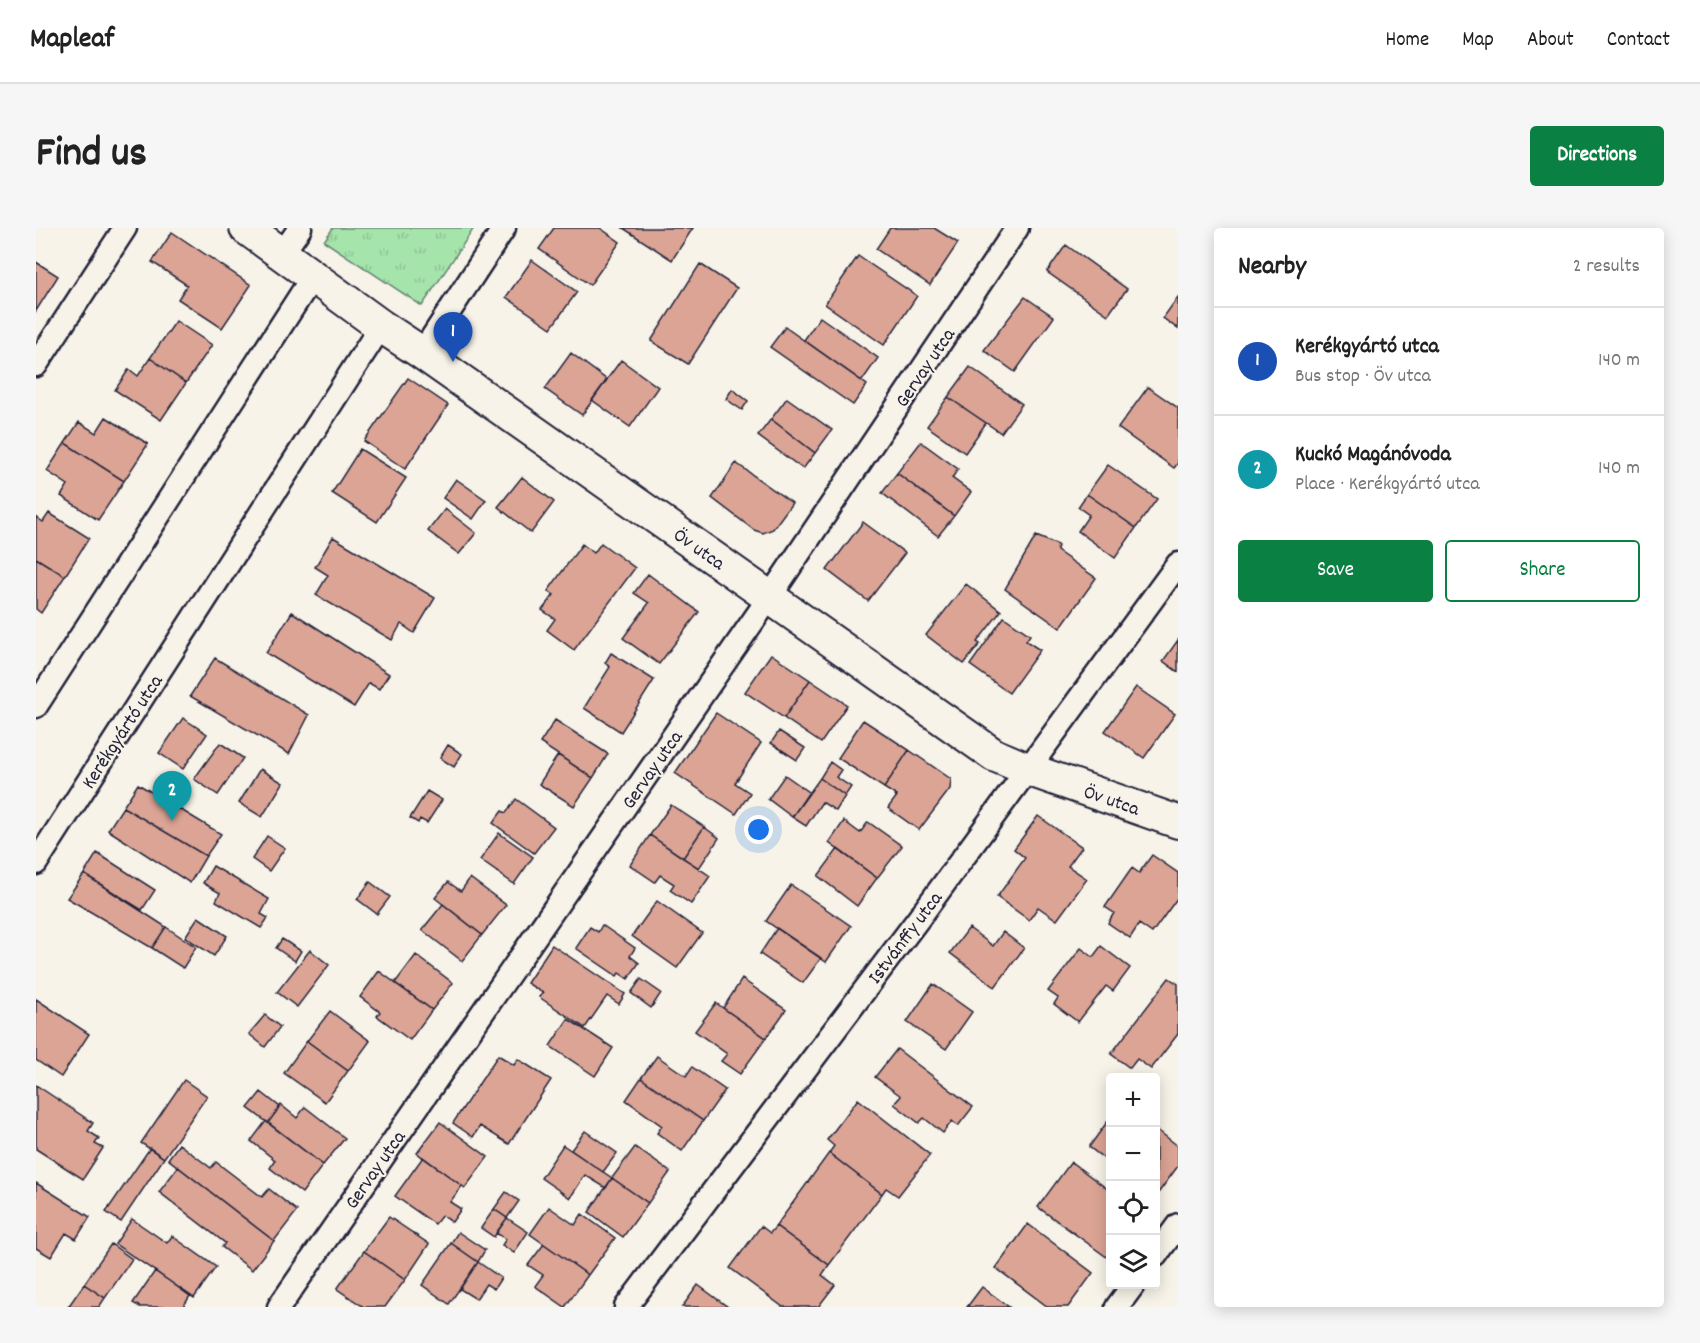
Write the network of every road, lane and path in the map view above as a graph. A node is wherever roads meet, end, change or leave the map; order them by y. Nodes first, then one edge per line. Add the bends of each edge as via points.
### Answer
1 (125, 228) edge
2 (246, 228) edge
3 (300, 228) edge
4 (504, 228) edge
5 (1017, 228) edge
6 (282, 254) junction
7 (314, 276) junction
8 (381, 326) junction
9 (422, 352) junction
10 (36, 365) edge
11 (1178, 564) edge
12 (769, 598) junction
13 (36, 706) edge
14 (1027, 769) junction
15 (1178, 822) edge
16 (36, 863) edge
17 (1178, 1225) edge
18 (1160, 1248) edge
19 (1130, 1289) edge
20 (279, 1307) edge
21 (626, 1307) edge
22 (1117, 1307) edge

1 - 10 street
2 - 6 street, Öv utca
3 - 6 street
4 - 9 street
5 - 12 street, Gervay utca
6 - 7 street, Öv utca
7 - 8 street, Öv utca
7 - 13 street
8 - 9 street, Öv utca
8 - 16 street, Kerékgyártó utca
9 - 12 street, Öv utca
11 - 14 street, Istvánffy utca
12 - 14 street, Öv utca via 994,755
12 - 20 street, Gervay utca
14 - 15 street, Öv utca
14 - 21 street, Istvánffy utca
17 - 18 street
19 - 22 street

